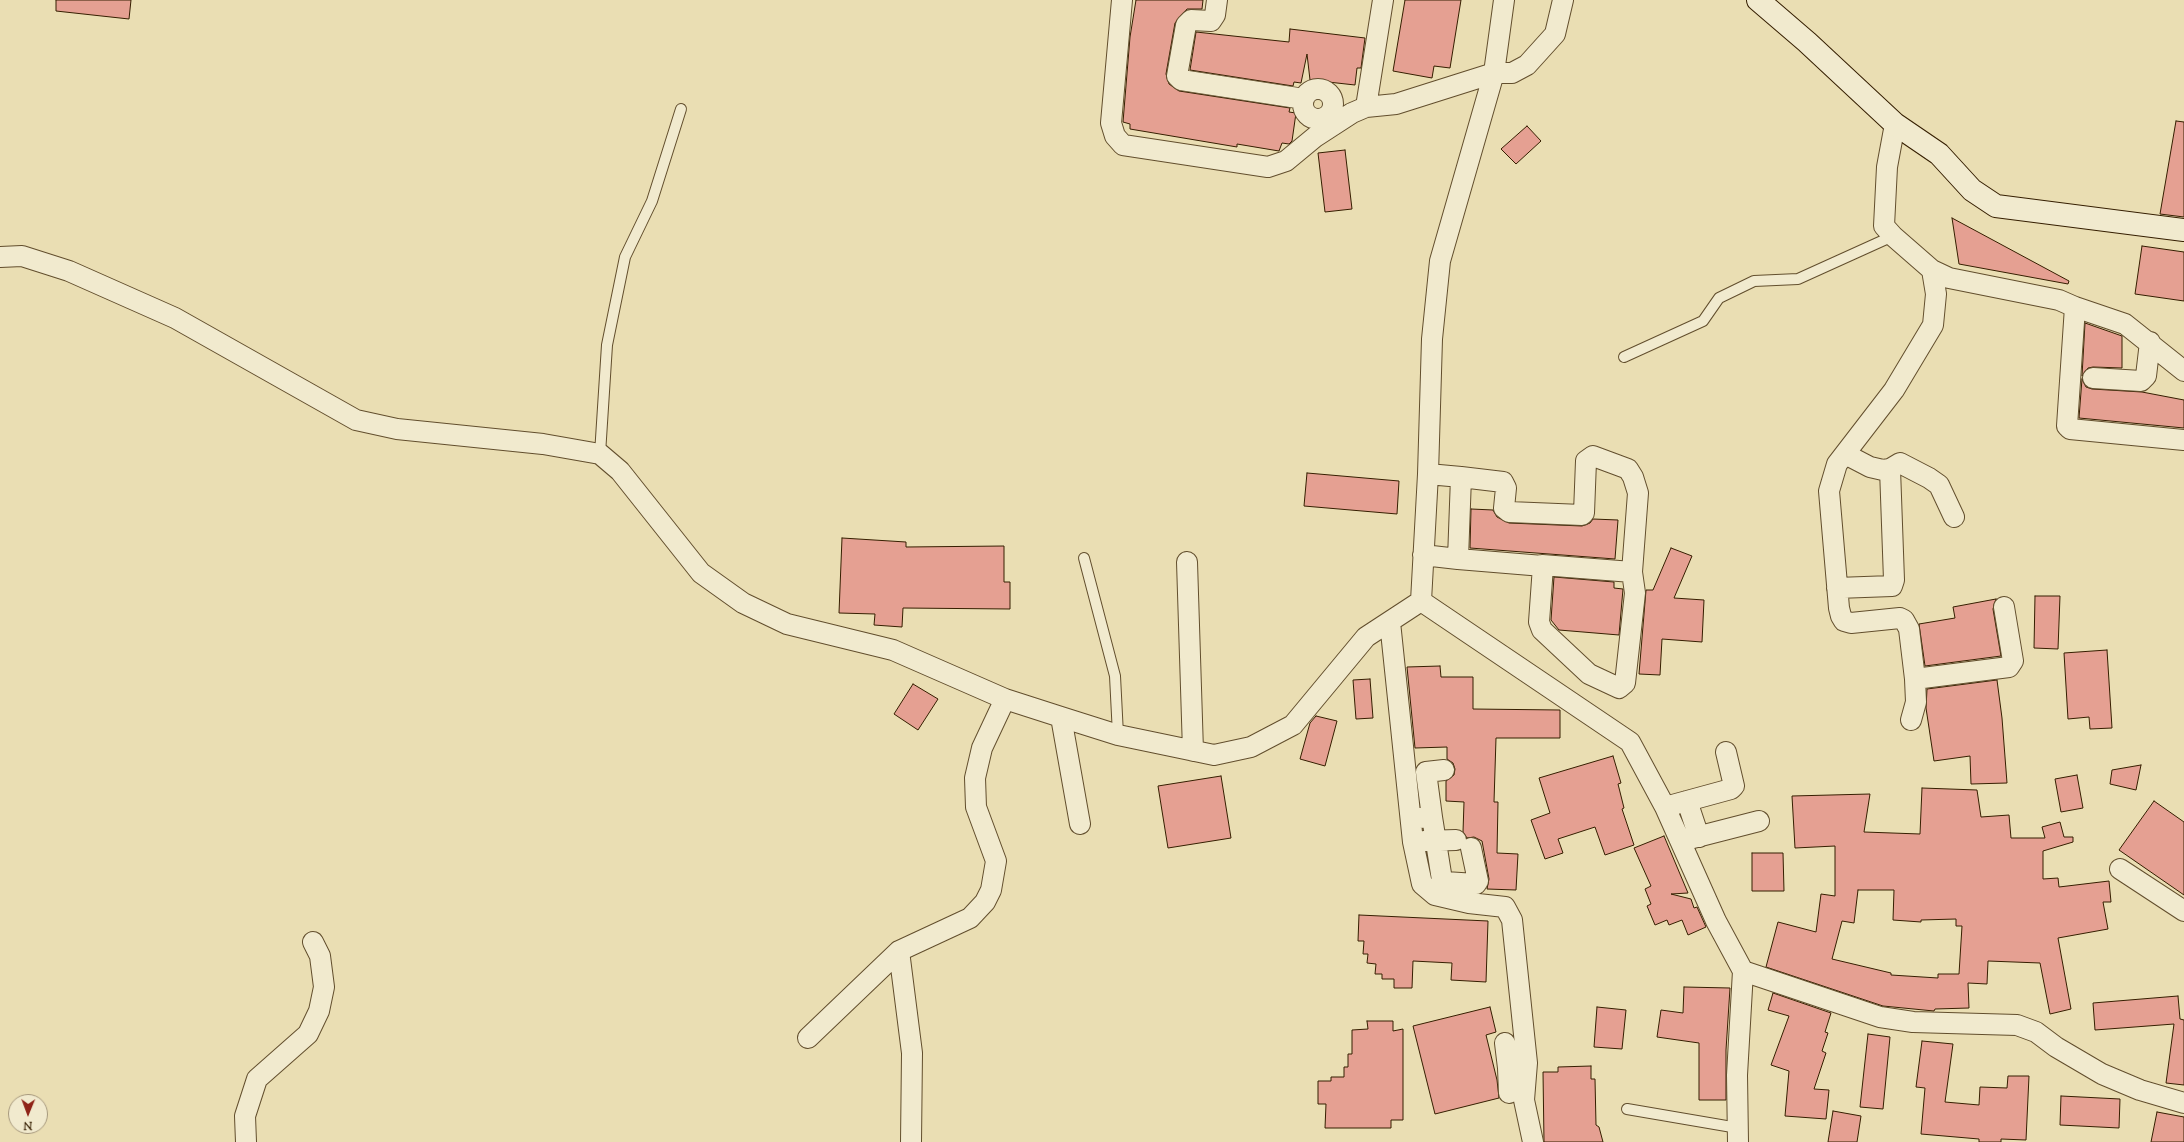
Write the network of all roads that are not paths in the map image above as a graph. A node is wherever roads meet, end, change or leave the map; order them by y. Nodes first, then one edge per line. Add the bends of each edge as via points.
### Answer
1 (1122, 0) edge
2 (1217, 0) edge
3 (1383, 0) edge
4 (1504, 0) edge
5 (1563, 0) edge
6 (1758, 0) edge
7 (1494, 73) junction
8 (681, 109) dead end
9 (1359, 110) junction
10 (1895, 124) junction
11 (2184, 230) edge
12 (1893, 236) junction
13 (0, 257) edge
14 (1932, 270) junction
15 (2075, 307) junction
16 (2150, 342) junction
17 (1624, 357) dead end
18 (2184, 371) edge
19 (2093, 378) dead end
20 (2184, 440) edge
21 (600, 454) junction
22 (1845, 454) junction
23 (1890, 469) junction
24 (1428, 474) junction
25 (1461, 478) junction
26 (1954, 517) dead end
27 (1423, 555) junction
28 (1084, 558) dead end
29 (1458, 559) junction
30 (1187, 562) dead end
31 (1542, 565) junction
32 (1632, 572) junction
33 (1837, 588) junction
34 (1421, 601) junction
35 (2004, 607) dead end
36 (1390, 622) junction
37 (1915, 679) junction
38 (1006, 699) junction
39 (1061, 717) junction
40 (1911, 720) dead end
41 (1118, 735) junction
42 (1193, 751) junction
43 (1726, 752) dead end
44 (1444, 770) dead end
45 (1687, 800) junction
46 (1665, 807) junction
47 (1432, 817) junction
48 (1411, 819) junction
49 (1759, 821) dead end
50 (1080, 824) dead end
51 (1690, 839) junction
52 (1436, 840) junction
53 (1413, 842) junction
54 (1440, 863) junction
55 (1418, 866) junction
56 (2120, 869) dead end
57 (2184, 911) edge
58 (313, 942) dead end
59 (899, 951) junction
60 (1743, 971) junction
61 (808, 1038) dead end
62 (1505, 1043) dead end
63 (1527, 1063) junction
64 (1508, 1068) junction
65 (1509, 1093) dead end
66 (2184, 1103) edge
67 (1627, 1109) dead end
68 (1738, 1135) edge
69 (246, 1142) edge
70 (912, 1142) edge
71 (1533, 1142) edge

1 - 9 street via 1111,123 1115,136 1123,145 1268,167 1286,161 1315,138
2 - 9 street via 1215,15 1211,20 1191,20 1186,25 1177,76 1181,80 1304,99 1303,107 1313,118 1321,119 1332,109
3 - 9 street
4 - 7 street
5 - 7 street via 1555,34 1527,65 1512,73
6 - 10 street
7 - 9 street via 1396,104
7 - 24 street via 1440,261 1432,339
8 - 21 lane via 652,200 626,257 607,346
10 - 11 street via 1939,154 1972,190 1996,206
10 - 12 street via 1887,167 1884,226
12 - 14 street
12 - 17 lane via 1798,279 1754,281 1719,298 1703,321
13 - 21 street via 22,256 69,271 175,318 356,420 397,429 543,444
14 - 15 street via 1949,278 2059,300
14 - 22 street via 1936,294 1933,325 1894,390
15 - 16 street via 2125,324
15 - 20 street via 2067,426 2070,429
16 - 18 street
16 - 19 street via 2146,376 2141,381
21 - 38 street via 620,472 701,573 743,603 787,624 892,650
22 - 23 street via 1870,467
22 - 33 street via 1837,464 1829,491
23 - 26 street via 1900,463 1939,485
23 - 33 street via 1894,580 1892,586
24 - 25 street
24 - 27 street
25 - 29 street
25 - 32 street via 1503,482 1506,488 1504,508 1509,512 1582,515 1586,461 1593,456 1628,469 1638,493
27 - 29 street
27 - 34 street
28 - 41 lane via 1114,676
29 - 31 street
30 - 42 street
31 - 32 street
31 - 32 street via 1539,622 1542,630 1589,674 1619,688 1626,683 1635,593
33 - 37 street via 1838,608 1844,621 1851,623 1900,618 1904,620 1909,629
34 - 36 street
34 - 46 street via 1481,651 1630,742
35 - 37 street via 2013,661 2009,667
36 - 42 street via 1366,637 1293,725 1251,747 1214,755
36 - 48 street
37 - 40 street via 1916,702
38 - 39 street
38 - 59 street via 982,748 975,778 976,807 996,861 992,890 970,918
39 - 41 street
39 - 50 street
41 - 42 street
43 - 45 street via 1734,786 1731,789
44 - 47 street via 1425,774
45 - 46 street
45 - 51 street
46 - 51 street
47 - 48 street
47 - 52 street
48 - 53 street
49 - 51 street
51 - 60 street via 1716,921
52 - 53 street
52 - 54 street
52 - 54 street via 1463,844 1478,882 1445,882 1442,880
53 - 55 street
54 - 55 street
55 - 63 street via 1422,884 1435,895 1505,907 1512,920
56 - 57 street
58 - 69 street via 320,956 324,987 320,1011 308,1034 257,1079 245,1116
59 - 61 street
59 - 70 street via 912,1053
60 - 66 street via 1880,1016 1913,1022 2017,1025 2036,1032 2102,1074 2140,1090
60 - 68 street via 1737,1075
62 - 64 street
63 - 64 street
63 - 71 street via 1524,1100
64 - 65 street
67 - 68 lane

